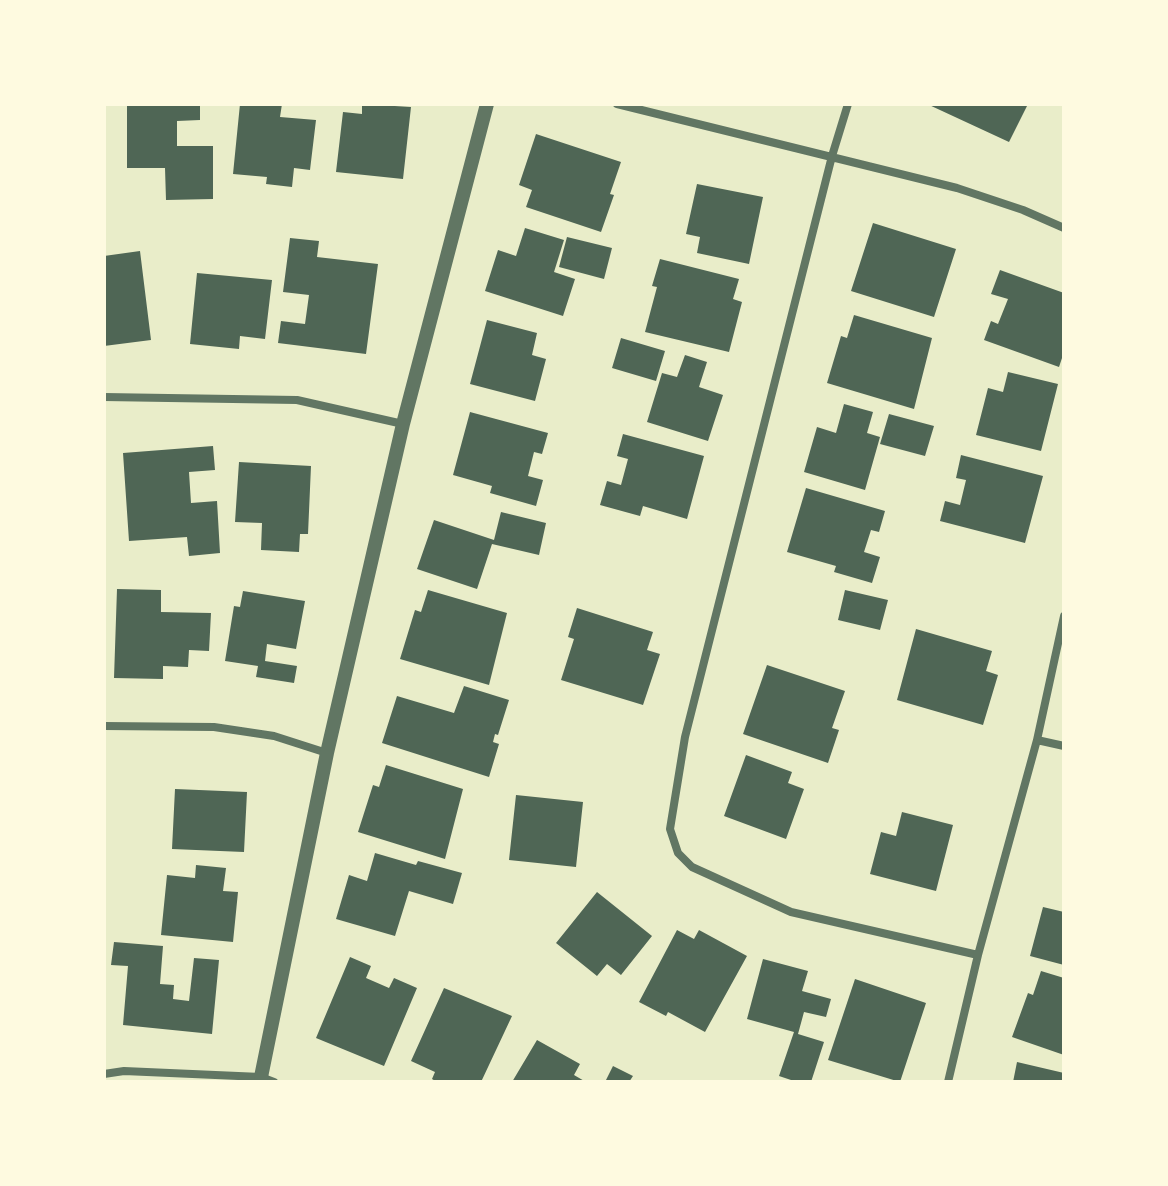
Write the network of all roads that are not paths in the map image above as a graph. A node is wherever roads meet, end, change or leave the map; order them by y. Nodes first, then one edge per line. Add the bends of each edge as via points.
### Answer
1 (487, 104) edge
2 (617, 104) edge
3 (848, 104) edge
4 (832, 156) junction
5 (1064, 228) edge
6 (104, 397) edge
7 (403, 424) junction
8 (1064, 616) edge
9 (104, 726) edge
10 (1037, 740) junction
11 (1064, 746) edge
12 (327, 753) junction
13 (978, 955) junction
14 (104, 1074) edge
15 (267, 1080) edge
16 (948, 1082) edge

1 - 7 street
2 - 4 street
3 - 4 street
4 - 5 street via 957,188
4 - 13 street via 685,737 670,829 678,853 692,867 791,912
6 - 7 street via 297,400
7 - 12 street
8 - 10 street
9 - 12 street via 214,727 274,736
10 - 11 street
10 - 13 street
12 - 15 street
13 - 16 street
14 - 15 street

